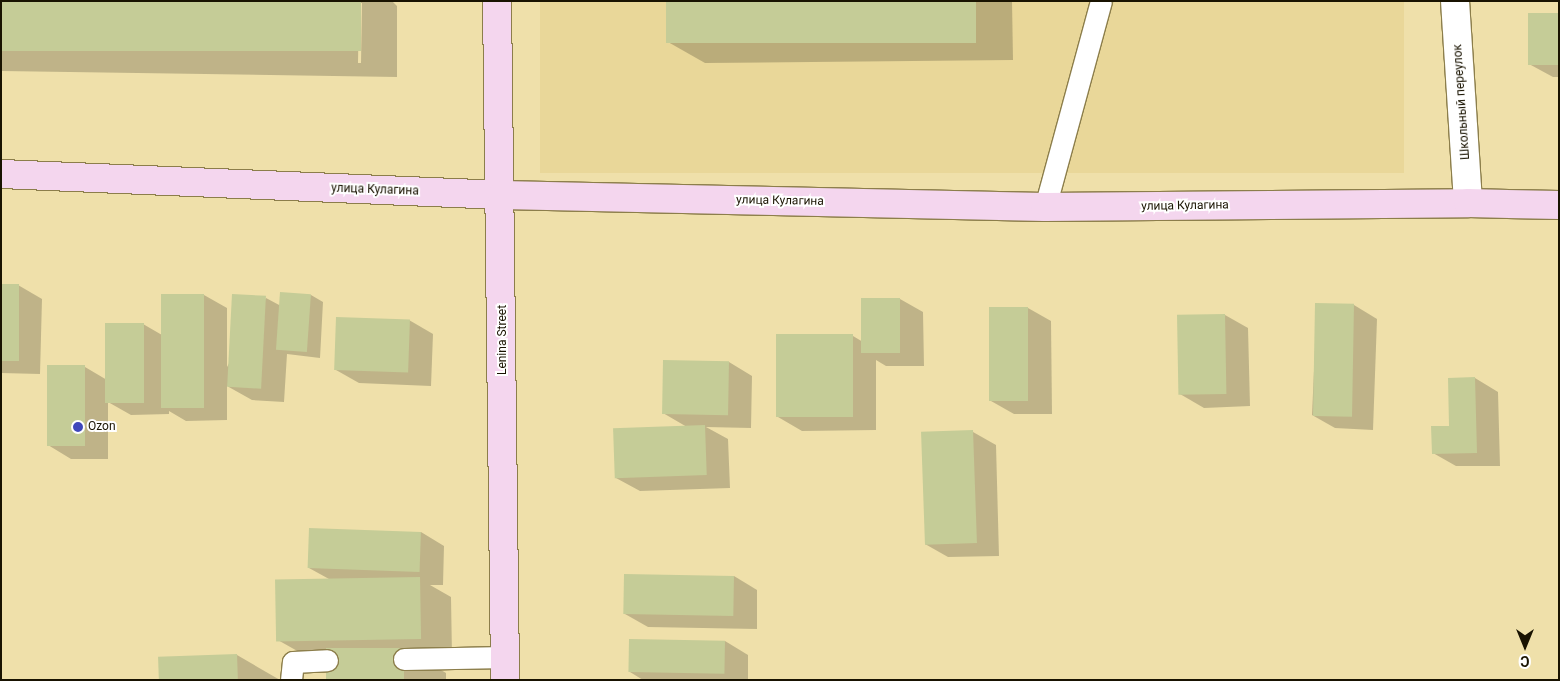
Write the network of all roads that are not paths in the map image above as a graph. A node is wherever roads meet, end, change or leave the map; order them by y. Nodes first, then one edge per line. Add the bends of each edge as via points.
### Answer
1 (497, 1) edge
2 (1101, 1) edge
3 (1455, 1) edge
4 (1, 174) edge
5 (502, 195) junction
6 (1468, 203) junction
7 (1559, 205) edge
8 (1044, 207) junction
9 (404, 659) dead end
10 (327, 660) dead end
11 (505, 668) edge
12 (291, 680) edge

1 - 5 main road, Lenina Street
2 - 8 lane
3 - 6 street, Школьный переулок
4 - 5 main road, улица Кулагина
5 - 8 main road, улица Кулагина
5 - 11 main road, Lenina Street
6 - 7 main road, улица Кулагина
6 - 8 main road, улица Кулагина
9 - 11 lane
10 - 12 lane via 293,662

